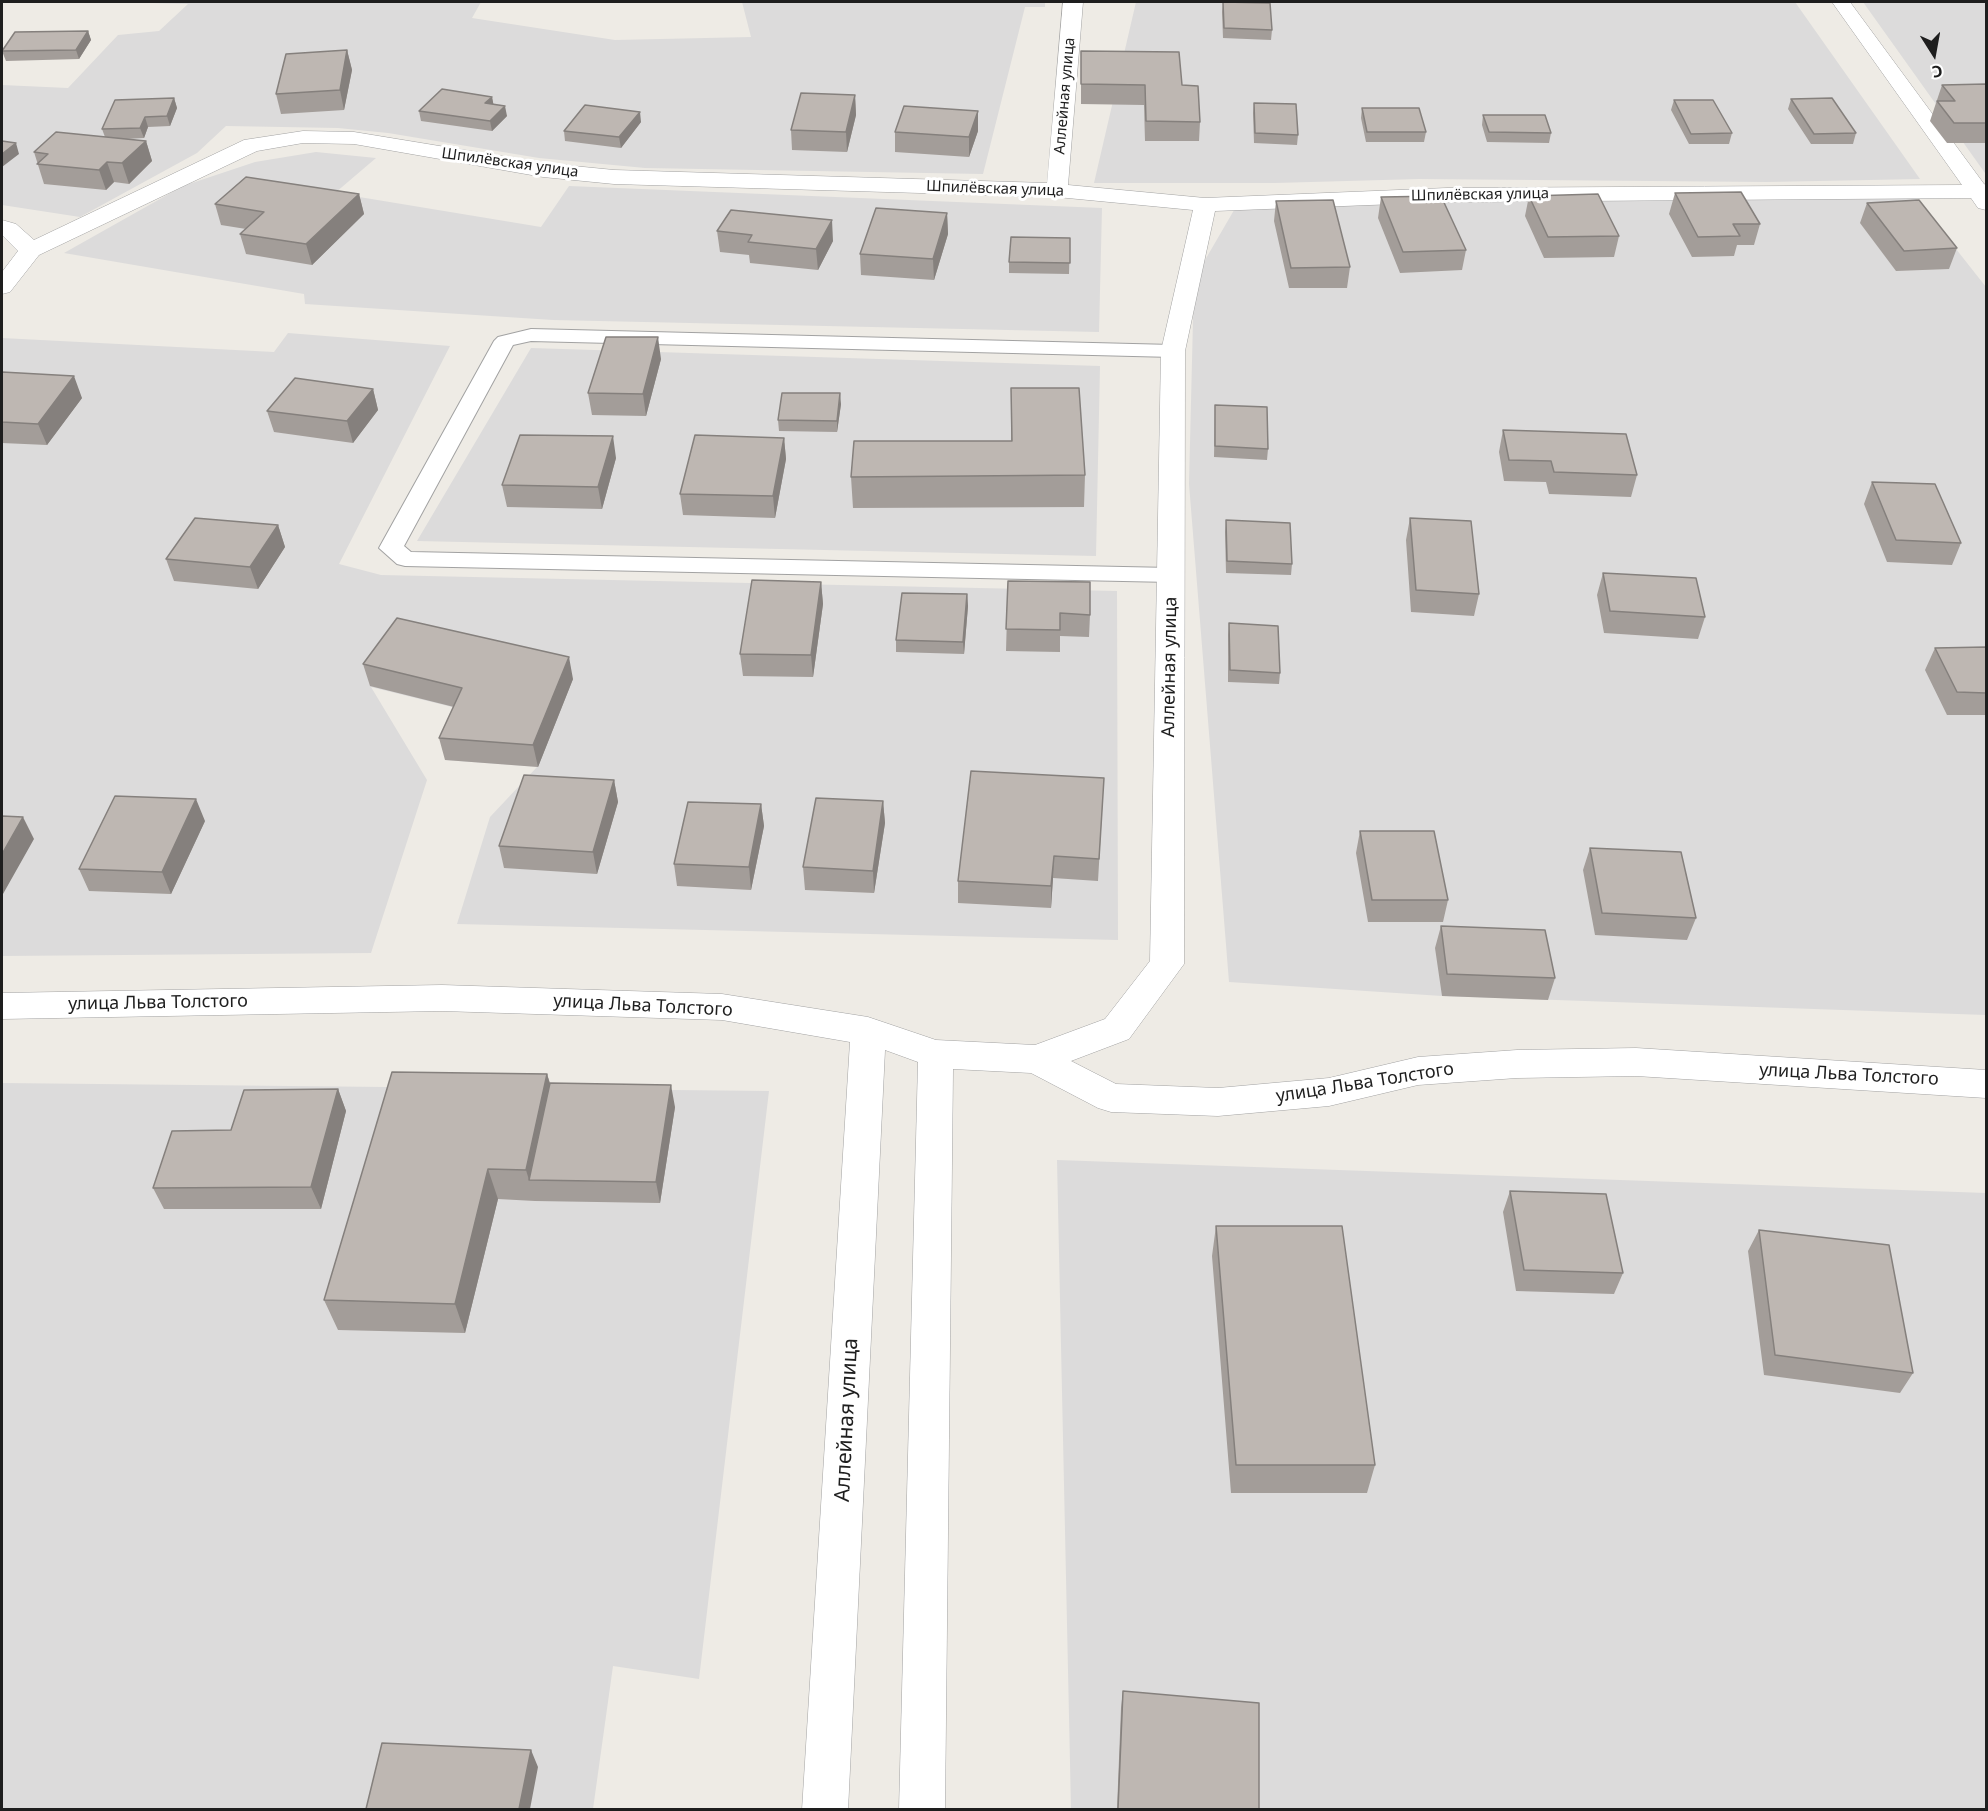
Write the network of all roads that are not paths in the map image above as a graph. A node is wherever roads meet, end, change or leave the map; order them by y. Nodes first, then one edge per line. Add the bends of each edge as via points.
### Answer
1 (1072, 2) edge
2 (1841, 2) edge
3 (1057, 190) junction
4 (1984, 194) edge
5 (1205, 205) junction
6 (2, 227) edge
7 (31, 250) junction
8 (2, 287) edge
9 (1173, 351) junction
10 (1171, 575) junction
11 (2, 1006) edge
12 (868, 1031) junction
13 (936, 1054) junction
14 (1036, 1059) junction
15 (1986, 1083) edge
16 (825, 1809) edge
17 (922, 1809) edge

1 - 3 street, Аллейная улица
2 - 4 street
3 - 5 street, Шпилёвская улица
3 - 7 street, Шпилёвская улица via 614,177 543,170 354,138 303,137 252,145
4 - 5 street, Шпилёвская улица via 1447,195
5 - 9 street, Аллейная улица
6 - 7 street
7 - 8 street
9 - 10 street, Аллейная улица
9 - 10 lane via 531,335 505,341 391,548 405,559
10 - 14 street, Аллейная улица via 1167,964 1117,1029
11 - 12 street, улица Льва Толстого via 454,999 722,1007
12 - 13 street, улица Льва Толстого
12 - 16 street, Аллейная улица
13 - 14 street, улица Льва Толстого
13 - 17 street
14 - 15 street, улица Льва Толстого via 1111,1098 1218,1102 1329,1092 1418,1071 1529,1064 1636,1062

